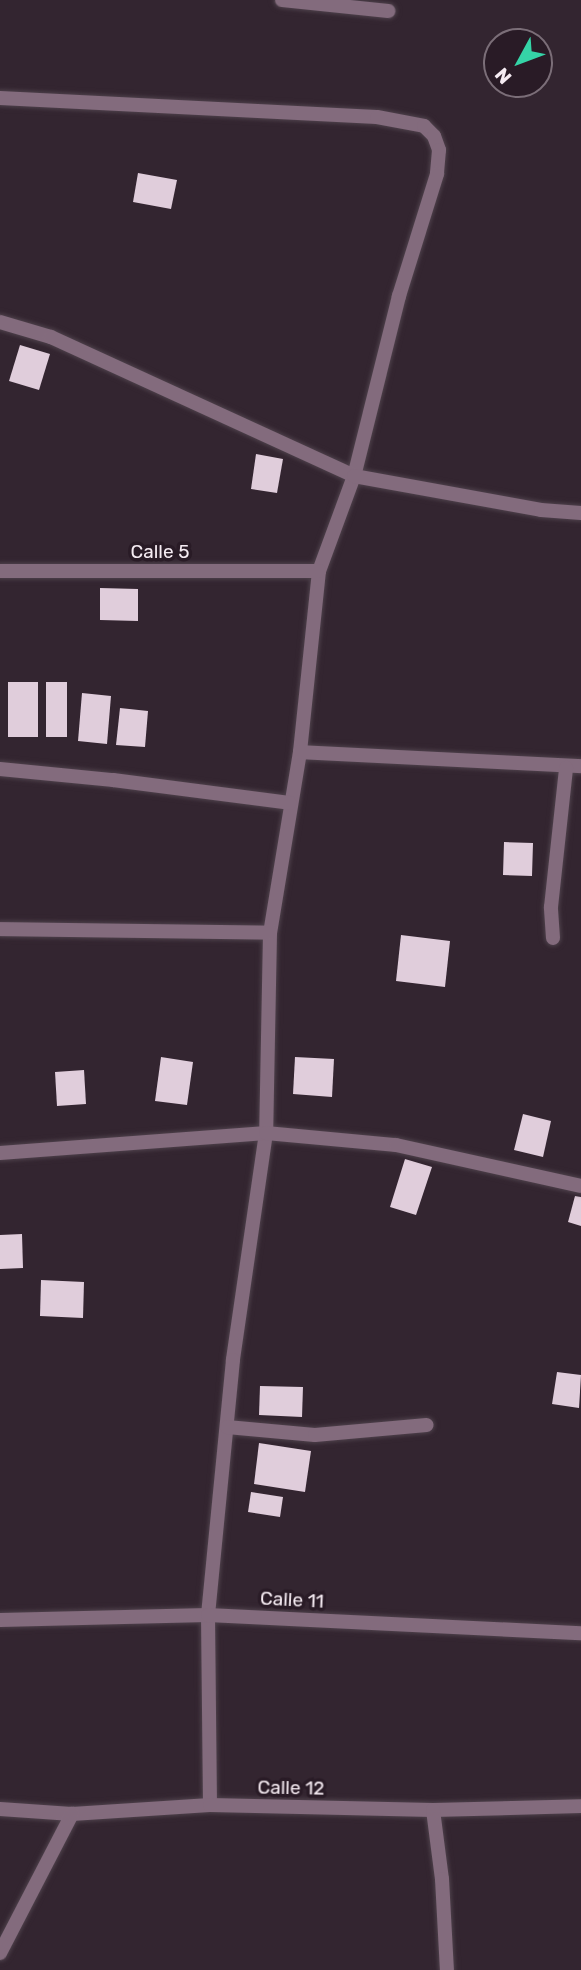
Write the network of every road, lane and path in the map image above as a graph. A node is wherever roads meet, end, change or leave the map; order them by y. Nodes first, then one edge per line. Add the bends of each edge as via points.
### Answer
1 (282, 0) edge
2 (388, 11) dead end
3 (0, 98) edge
4 (0, 322) edge
5 (354, 476) junction
6 (581, 513) edge
7 (0, 571) edge
8 (319, 571) junction
9 (299, 752) junction
10 (581, 766) edge
11 (566, 768) junction
12 (0, 769) edge
13 (290, 803) junction
14 (0, 929) edge
15 (270, 933) junction
16 (553, 938) dead end
17 (266, 1133) junction
18 (0, 1153) edge
19 (581, 1186) edge
20 (427, 1425) dead end
21 (227, 1427) junction
22 (208, 1615) junction
23 (0, 1620) edge
24 (581, 1633) edge
25 (210, 1805) junction
26 (581, 1805) edge
27 (0, 1809) edge
28 (433, 1810) junction
29 (72, 1814) junction
30 (0, 1952) edge
31 (447, 1970) edge

1 - 2 street
3 - 5 street via 377,117 424,126 439,150 437,174 399,296
4 - 5 street via 51,337
5 - 6 street
5 - 8 street
7 - 8 street, Calle 5
8 - 9 street
9 - 11 street
9 - 13 street
10 - 11 street
11 - 16 street via 551,907
12 - 13 street
13 - 15 street
14 - 15 street
15 - 17 street
17 - 18 street
17 - 19 street via 396,1145
17 - 21 street
20 - 21 street via 315,1435
21 - 22 street
22 - 23 street, Calle 11
22 - 24 street, Calle 11
22 - 25 street
25 - 28 street, Calle 12
25 - 29 street, Calle 12
26 - 28 street, Calle 12
27 - 29 street, Calle 12
28 - 31 street
29 - 30 street

